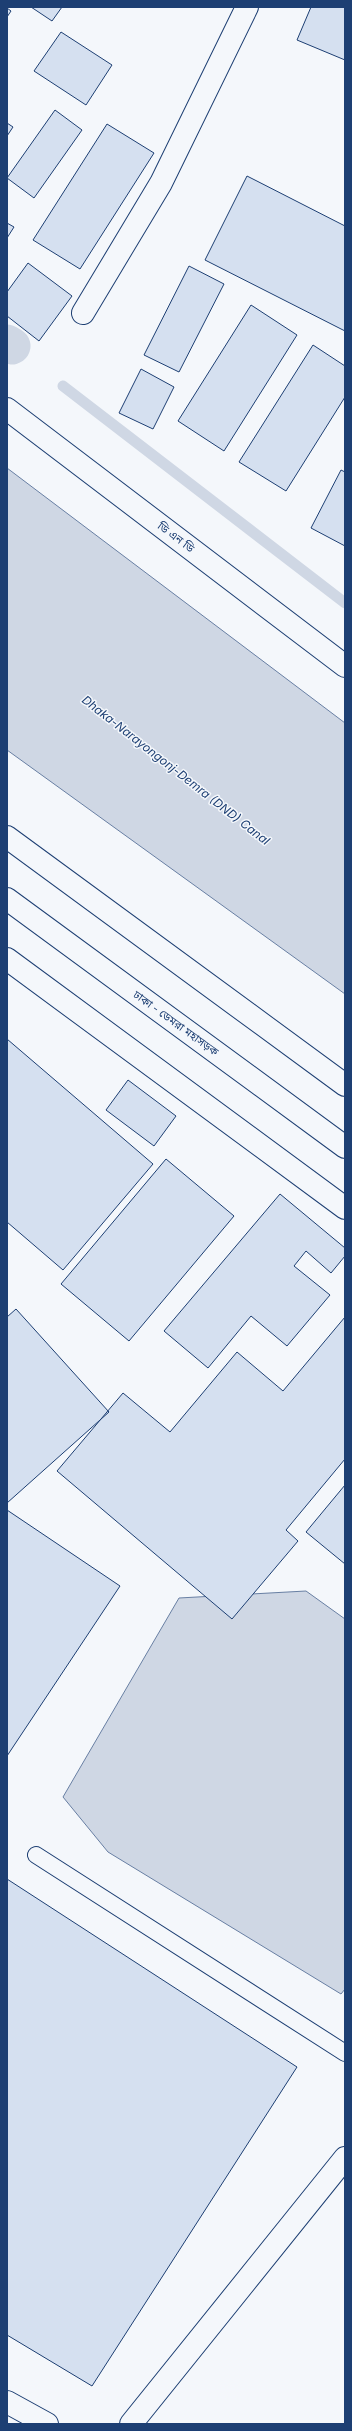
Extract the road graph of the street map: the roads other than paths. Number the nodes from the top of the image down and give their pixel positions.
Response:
1 (247, 7) edge
2 (83, 313) dead end
3 (7, 408) edge
4 (345, 666) edge
5 (7, 838) edge
6 (7, 899) edge
7 (7, 959) edge
8 (345, 1085) edge
9 (345, 1148) edge
10 (345, 1208) edge
11 (36, 1855) dead end
12 (345, 2053) edge
13 (345, 2158) edge
14 (7, 2402) edge
15 (47, 2424) edge
16 (131, 2424) edge

1 - 2 street
3 - 4 street, ডি এন ডি
5 - 8 street
6 - 9 street, ঢাকা - ডেমরা মহাসড়ক
7 - 10 street
11 - 12 lane
13 - 16 street
14 - 15 street

